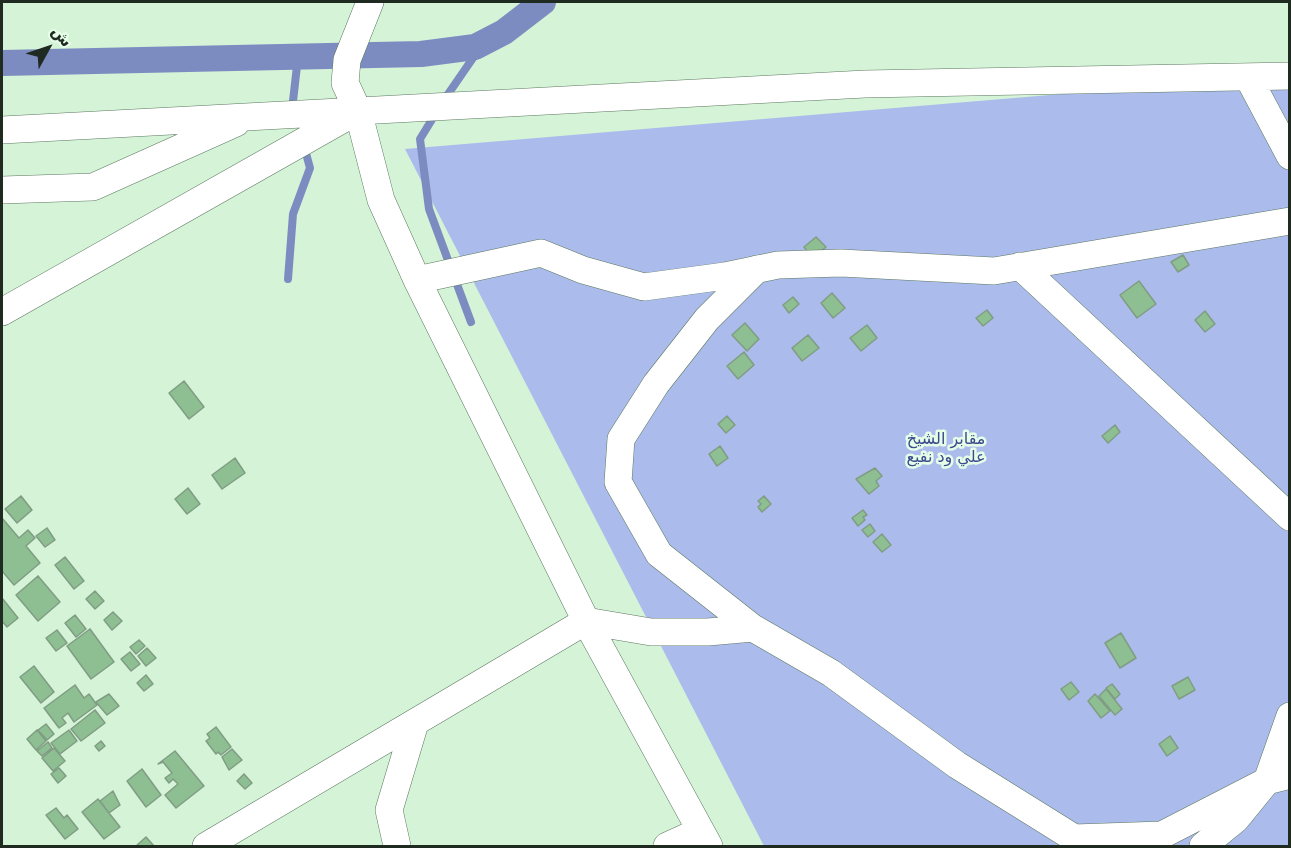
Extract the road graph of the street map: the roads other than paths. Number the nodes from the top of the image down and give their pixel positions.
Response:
1 (370, 2) edge
2 (1290, 76) edge
3 (1248, 77) junction
4 (358, 111) junction
5 (251, 116) junction
6 (2, 130) edge
7 (1290, 156) edge
8 (2, 190) edge
9 (1290, 221) edge
10 (1020, 266) junction
11 (757, 269) junction
12 (417, 280) junction
13 (2, 312) edge
14 (1290, 517) edge
15 (586, 621) junction
16 (753, 628) junction
17 (1290, 716) edge
18 (415, 723) junction
19 (1278, 778) edge
20 (705, 839) edge
21 (206, 846) edge
22 (397, 846) edge
23 (667, 846) edge
24 (1203, 846) edge

1 - 4 street
2 - 3 street
3 - 4 street
3 - 7 street
4 - 5 street
4 - 12 street
4 - 13 street
5 - 6 street
5 - 8 street
9 - 10 street
10 - 11 street
10 - 14 street
11 - 12 street
11 - 16 street
12 - 15 street
15 - 16 street
15 - 18 street
15 - 20 street
16 - 19 street
17 - 19 street
18 - 21 street
18 - 22 street
19 - 24 street
20 - 23 street

